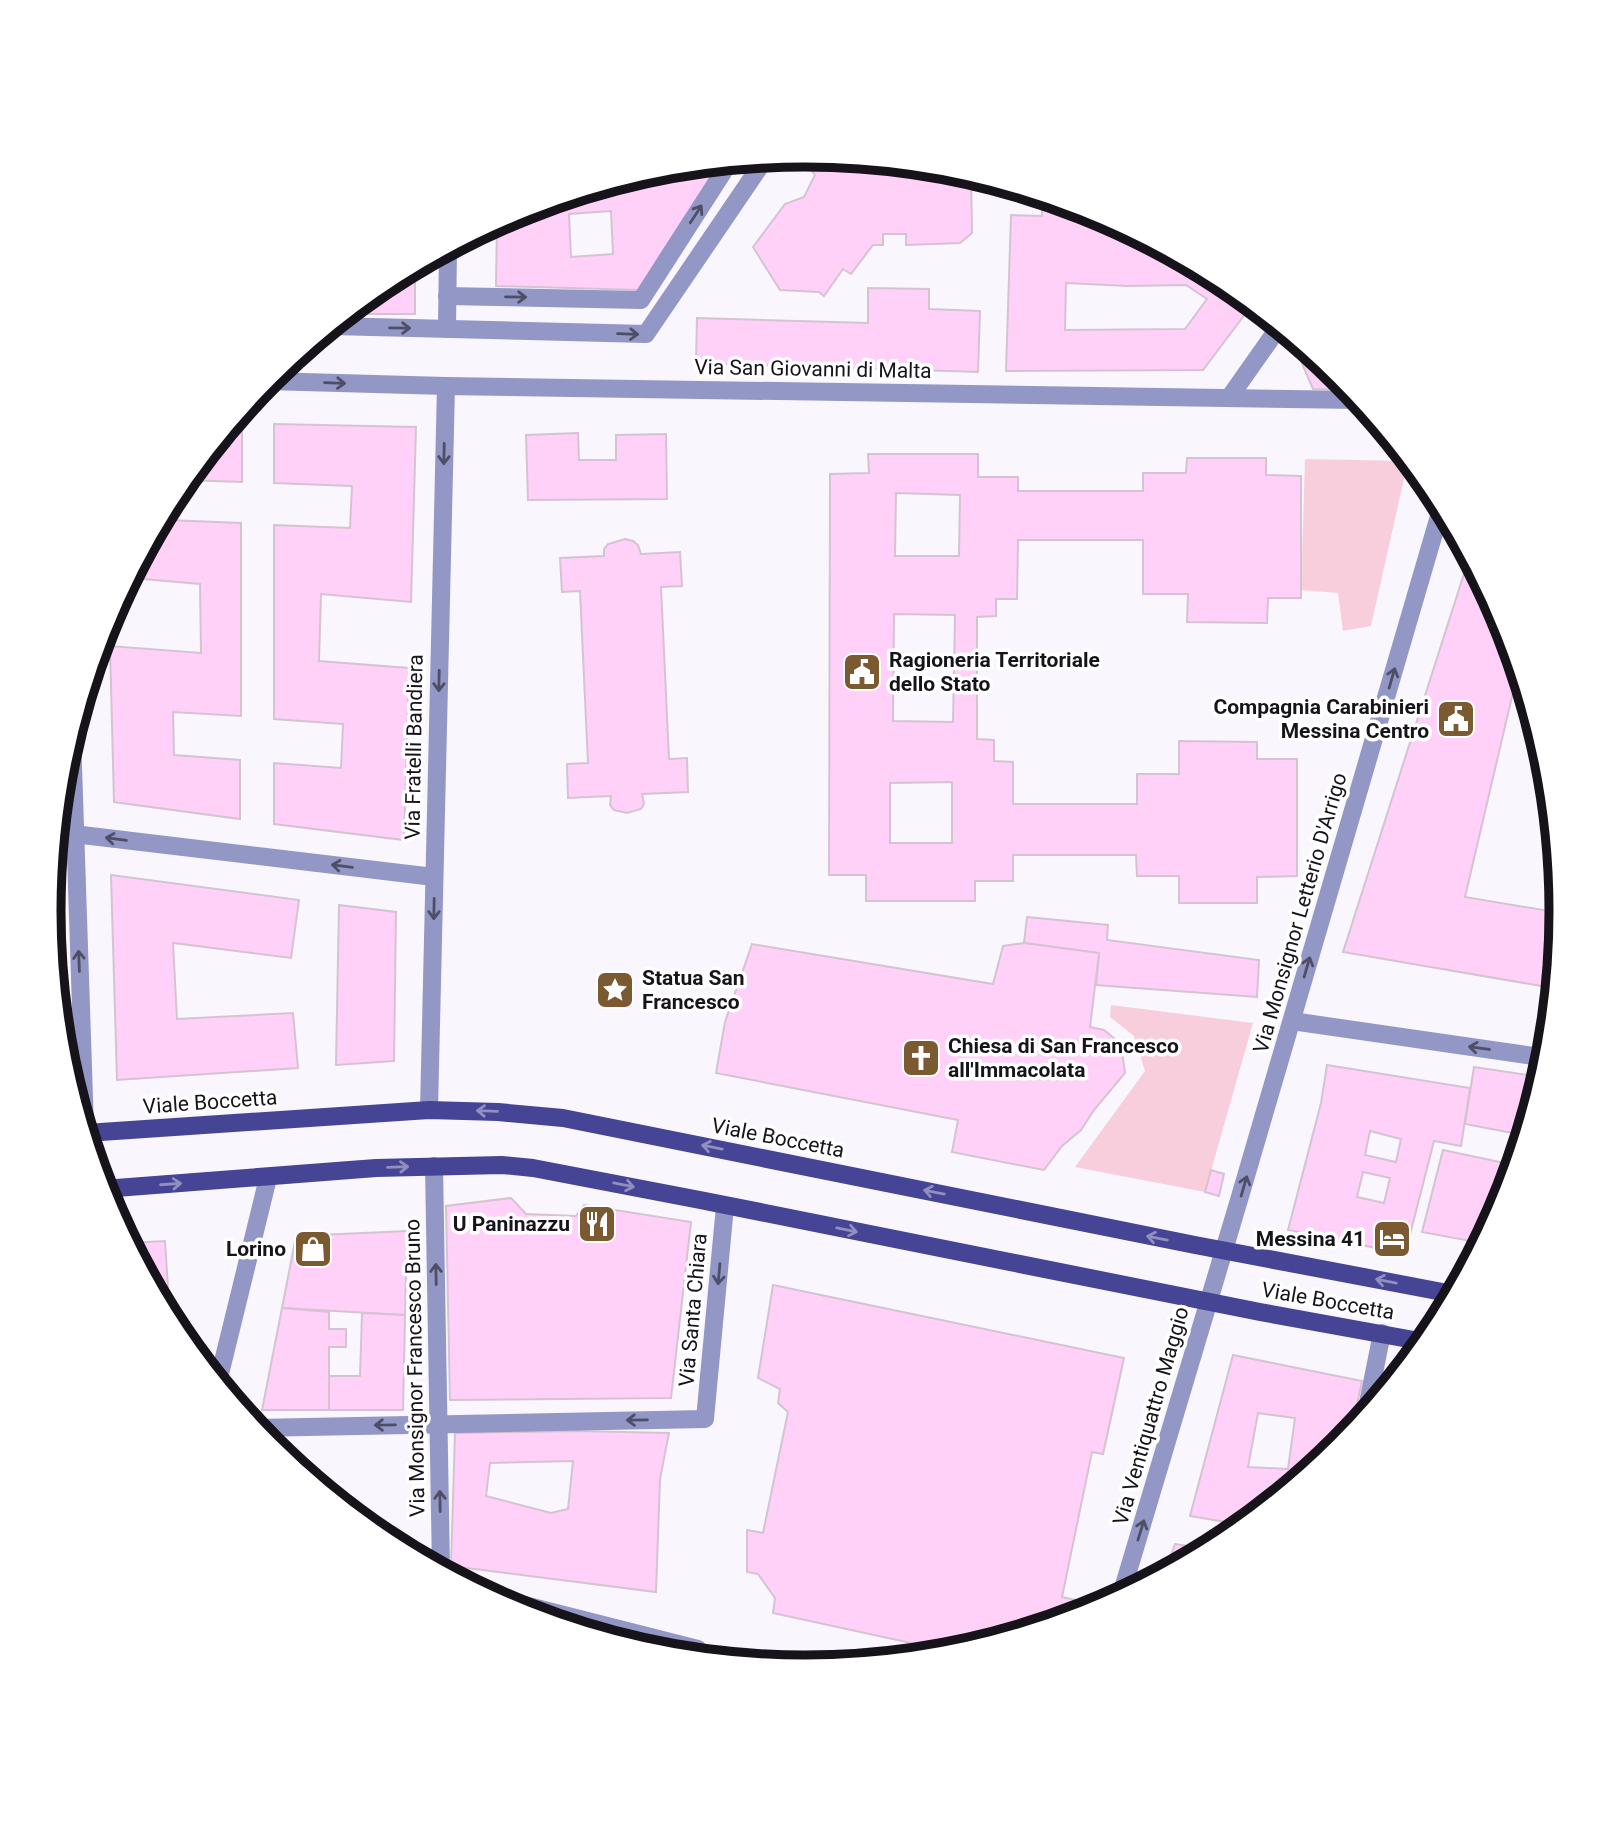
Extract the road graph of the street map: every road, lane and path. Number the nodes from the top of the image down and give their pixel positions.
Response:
1 (758, 169) edge
2 (723, 172) edge
3 (448, 259) edge
4 (447, 296) junction
5 (346, 326) edge
6 (447, 329) junction
7 (1274, 334) edge
8 (283, 381) edge
9 (446, 386) junction
10 (1228, 398) junction
11 (1345, 400) edge
12 (1438, 521) edge
13 (73, 782) edge
14 (66, 833) edge
15 (75, 834) junction
16 (434, 877) junction
17 (1292, 1021) junction
18 (1534, 1056) edge
19 (84, 1089) edge
20 (429, 1110) junction
21 (96, 1132) edge
22 (433, 1166) junction
23 (268, 1178) junction
24 (115, 1188) edge
25 (725, 1206) junction
26 (1224, 1251) junction
27 (1443, 1292) edge
28 (1208, 1302) junction
29 (1382, 1333) junction
30 (1412, 1339) edge
31 (221, 1371) edge
32 (1370, 1394) edge
33 (439, 1424) junction
34 (270, 1428) edge
35 (441, 1559) edge
36 (1125, 1582) edge

6 -> 1 street
4 -> 2 street
3 - 4 street
4 - 6 street
5 -> 6 street
7 - 10 street
8 -> 9 street, Via San Giovanni di Malta
9 - 10 street, Via San Giovanni di Malta
9 -> 16 street, Via Fratelli Bandiera
10 - 11 street, Via San Giovanni di Malta
17 -> 12 street, Via Monsignor Letterio D'Arrigo
13 - 15 street
14 - 15 street
16 -> 15 street
19 -> 15 street
16 -> 20 street, Via Fratelli Bandiera
18 -> 17 street
26 -> 17 street, Via Monsignor Letterio D'Arrigo
20 - 21 main road, Viale Boccetta
26 -> 20 main road, Viale Boccetta
23 -> 22 main road, Viale Boccetta
22 -> 25 main road, Viale Boccetta
33 -> 22 street, Via Monsignor Francesco Bruno
24 -> 23 main road, Viale Boccetta
23 - 31 street
25 -> 28 main road, Viale Boccetta
25 -> 33 street, Via Santa Chiara
27 -> 26 main road, Viale Boccetta
26 - 28 street, Via Ventiquattro Maggio
28 - 29 main road, Viale Boccetta
36 -> 28 street, Via Ventiquattro Maggio
29 - 30 main road, Viale Boccetta
29 - 32 street
33 -> 34 street
35 -> 33 street, Via Monsignor Francesco Bruno

